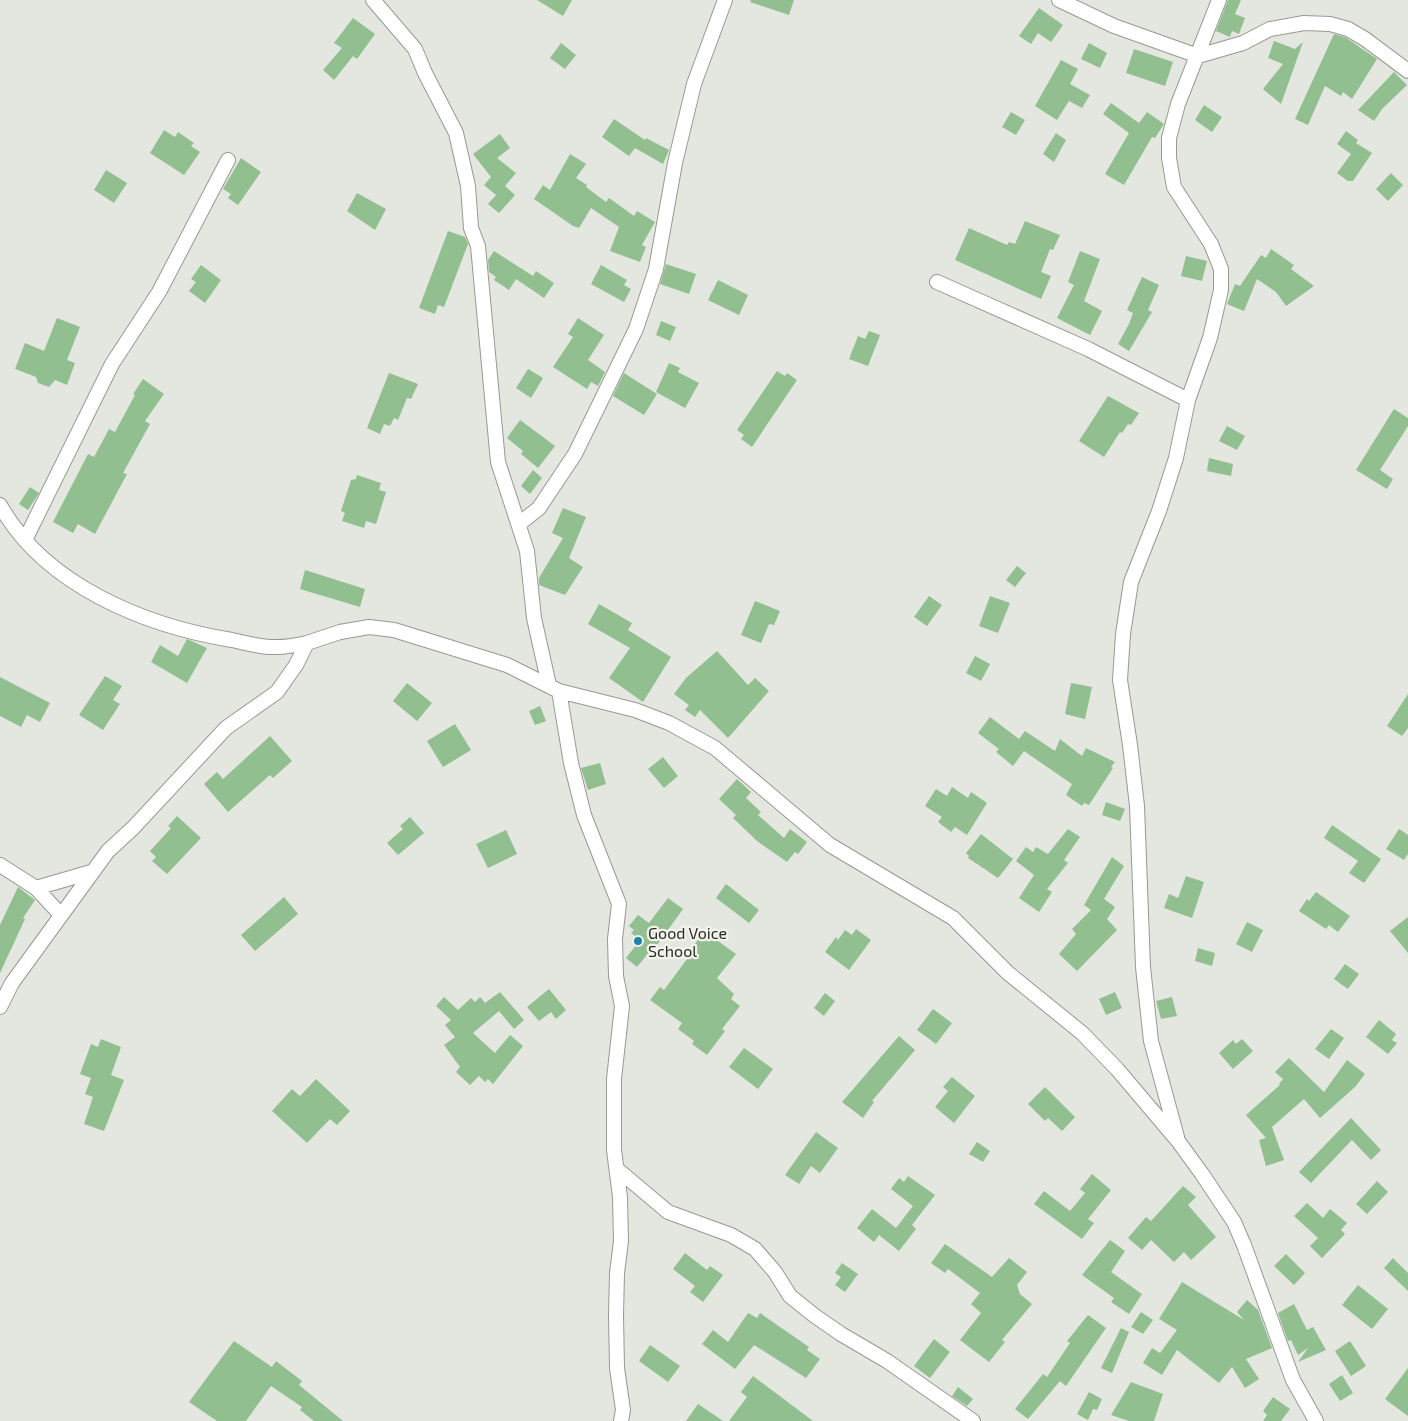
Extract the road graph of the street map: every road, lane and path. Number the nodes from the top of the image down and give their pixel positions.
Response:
1 (373, 0) edge
2 (725, 0) edge
3 (1059, 0) edge
4 (1219, 0) edge
5 (1198, 56) junction
6 (1408, 71) edge
7 (228, 160) dead end
8 (937, 282) dead end
9 (1188, 400) junction
10 (0, 504) edge
11 (520, 524) junction
12 (25, 540) junction
13 (307, 643) junction
14 (554, 688) junction
15 (0, 865) edge
16 (91, 872) junction
17 (36, 888) junction
18 (62, 915) junction
19 (0, 1007) edge
20 (1178, 1141) junction
21 (617, 1169) junction
22 (621, 1421) edge
23 (973, 1421) edge
24 (1316, 1421) edge

1 - 11 street
2 - 11 street
3 - 5 street
4 - 5 street
5 - 6 street
5 - 9 street
7 - 12 street
8 - 9 street
9 - 20 street
10 - 12 street
11 - 14 street
12 - 13 street
13 - 14 street
13 - 16 street
14 - 20 street
14 - 21 street
15 - 17 street
16 - 17 street
16 - 18 street
17 - 18 street
18 - 19 street
20 - 24 street
21 - 22 street
21 - 23 street

